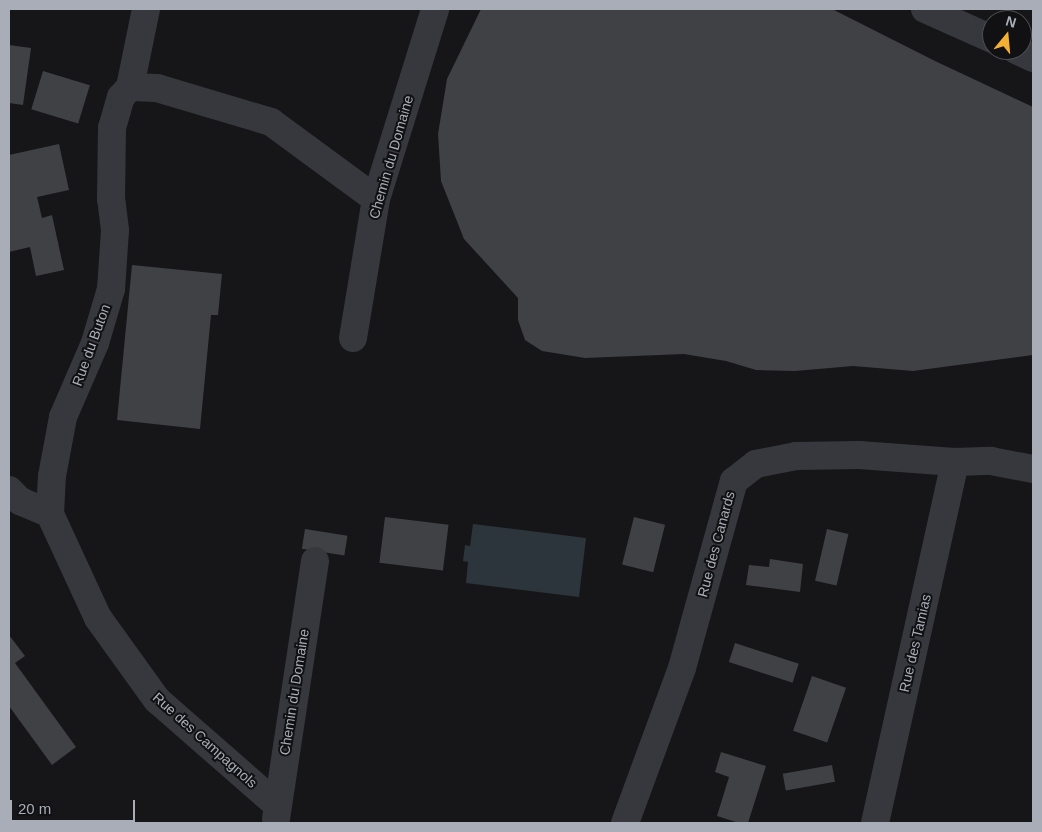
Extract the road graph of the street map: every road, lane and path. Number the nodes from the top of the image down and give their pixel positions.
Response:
1 (146, 9) edge
2 (435, 9) edge
3 (924, 9) edge
4 (982, 35) edge
5 (130, 87) junction
6 (376, 199) junction
7 (353, 338) dead end
8 (955, 462) junction
9 (1033, 469) edge
10 (9, 490) edge
11 (50, 514) junction
12 (315, 561) dead end
13 (276, 814) edge
14 (626, 823) edge
15 (875, 823) edge

1 - 5 street, Rue du Buton
2 - 6 street, Chemin du Domaine
3 - 4 street
5 - 6 street
5 - 11 street, Rue du Buton
6 - 7 street, Chemin du Domaine
8 - 9 street, Rue des Canards
8 - 14 street, Rue des Canards
8 - 15 street, Rue des Tamias
10 - 11 street
11 - 13 street, Rue des Campagnols
12 - 13 street, Chemin du Domaine

